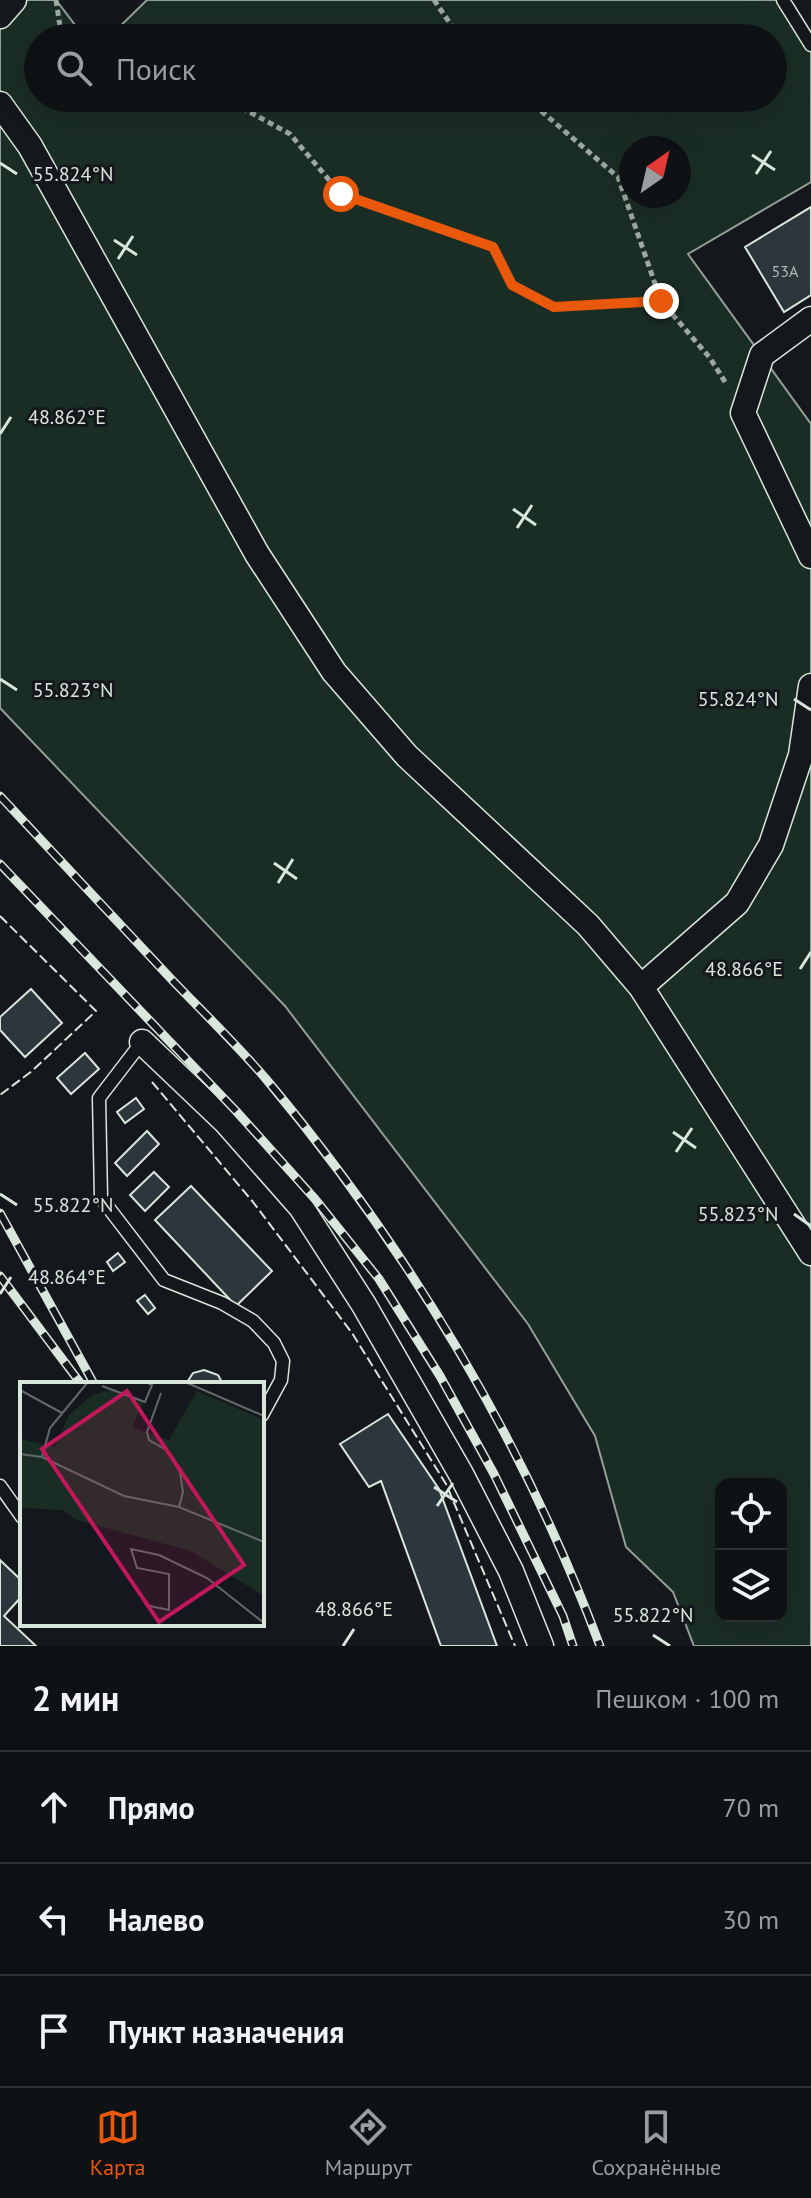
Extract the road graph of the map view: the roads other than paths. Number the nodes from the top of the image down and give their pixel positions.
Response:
1 (14, 0) edge
2 (783, 0) edge
3 (0, 16) edge
4 (811, 45) edge
5 (0, 104) edge
6 (811, 319) edge
7 (811, 556) edge
8 (811, 686) edge
9 (641, 987) junction
10 (142, 1042) joint
11 (811, 1253) edge
12 (264, 1411) edge
13 (0, 1486) edge
14 (20, 1514) edge
15 (541, 1646) edge

1 - 3 street
2 - 4 lane
5 - 9 street
6 - 7 street
8 - 9 street
9 - 11 street
10 - 12 lane
10 - 15 street
13 - 14 lane

